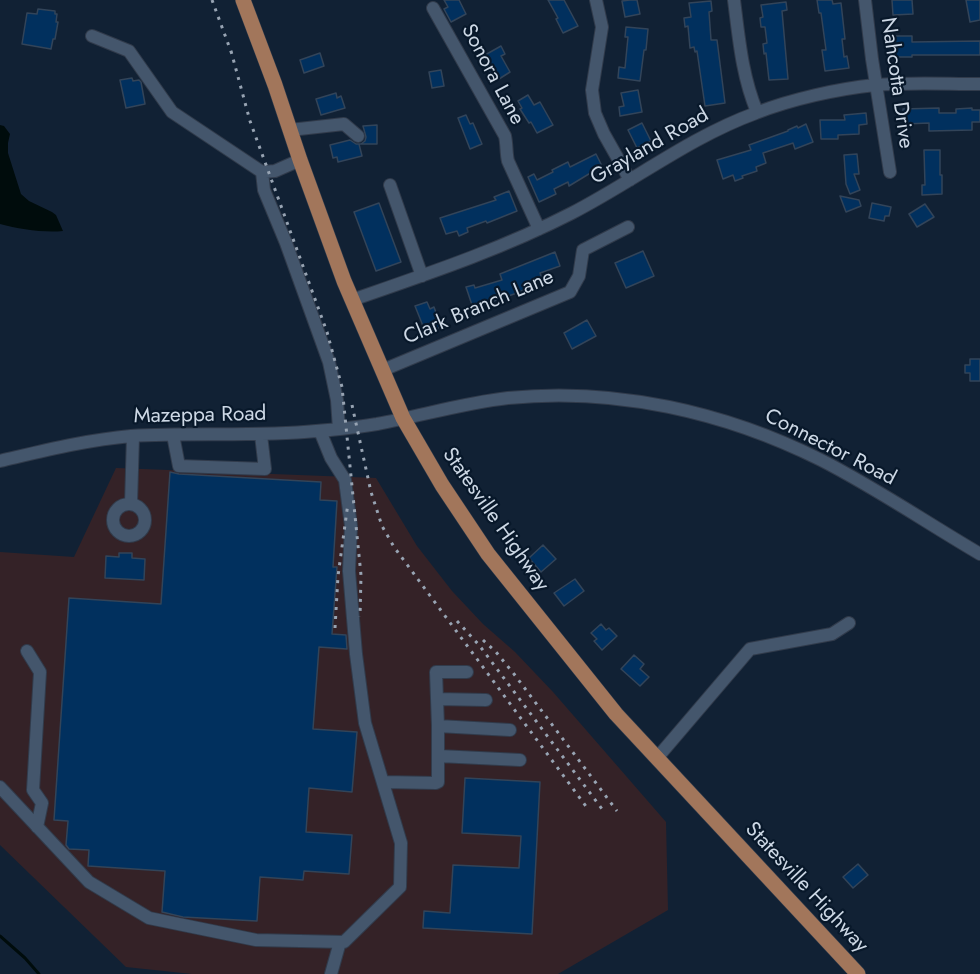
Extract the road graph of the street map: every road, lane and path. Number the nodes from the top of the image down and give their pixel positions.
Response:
1 (243, 0) edge
2 (597, 0) edge
3 (734, 0) edge
4 (865, 0) edge
5 (433, 8) dead end
6 (92, 36) dead end
7 (980, 84) edge
8 (876, 85) junction
9 (757, 112) junction
10 (290, 130) junction
11 (358, 136) dead end
12 (300, 160) junction
13 (262, 172) junction
14 (890, 172) dead end
15 (630, 180) junction
16 (390, 185) dead end
17 (628, 227) dead end
18 (539, 229) junction
19 (422, 276) junction
20 (352, 300) junction
21 (383, 370) junction
22 (403, 418) junction
23 (339, 429) junction
24 (320, 431) junction
25 (173, 435) junction
26 (261, 435) junction
27 (133, 436) junction
28 (0, 461) edge
29 (131, 504) dead end
30 (980, 554) edge
31 (849, 623) dead end
32 (27, 651) dead end
33 (467, 672) dead end
34 (437, 699) junction
35 (486, 700) dead end
36 (438, 726) junction
37 (510, 730) dead end
38 (439, 756) junction
39 (657, 758) junction
40 (520, 760) dead end
41 (383, 782) junction
42 (0, 788) edge
43 (37, 827) junction
44 (340, 942) junction
45 (331, 974) edge
46 (858, 974) edge

1 - 10 main road, Statesville Highway
2 - 15 street
3 - 9 street
4 - 8 street, Nahcotta Drive
5 - 18 street, Sonora Lane
6 - 13 street
7 - 8 street, Grayland Road
8 - 9 street, Grayland Road
8 - 14 street, Nahcotta Drive
9 - 15 street, Grayland Road
10 - 11 street
10 - 12 main road, Statesville Highway
12 - 13 street
12 - 20 main road, Statesville Highway
13 - 23 street
15 - 18 street, Grayland Road
16 - 19 street
17 - 21 street, Clark Branch Lane
18 - 19 street, Grayland Road
19 - 20 street, Grayland Road
20 - 21 main road, Statesville Highway
21 - 22 main road, Statesville Highway
22 - 23 street, Mazeppa Road
22 - 30 street, Connector Road
22 - 39 main road, Statesville Highway
23 - 24 street, Mazeppa Road
24 - 26 street, Mazeppa Road
24 - 41 street
25 - 26 street, Mazeppa Road
25 - 26 street
25 - 27 street, Mazeppa Road
27 - 28 street, Mazeppa Road
27 - 29 street
31 - 39 street
32 - 43 street
33 - 34 street
34 - 35 street
34 - 36 street
36 - 37 street
36 - 38 street
38 - 40 street
38 - 41 street
39 - 46 main road, Statesville Highway
41 - 44 street
42 - 43 street
43 - 44 street
44 - 45 street

